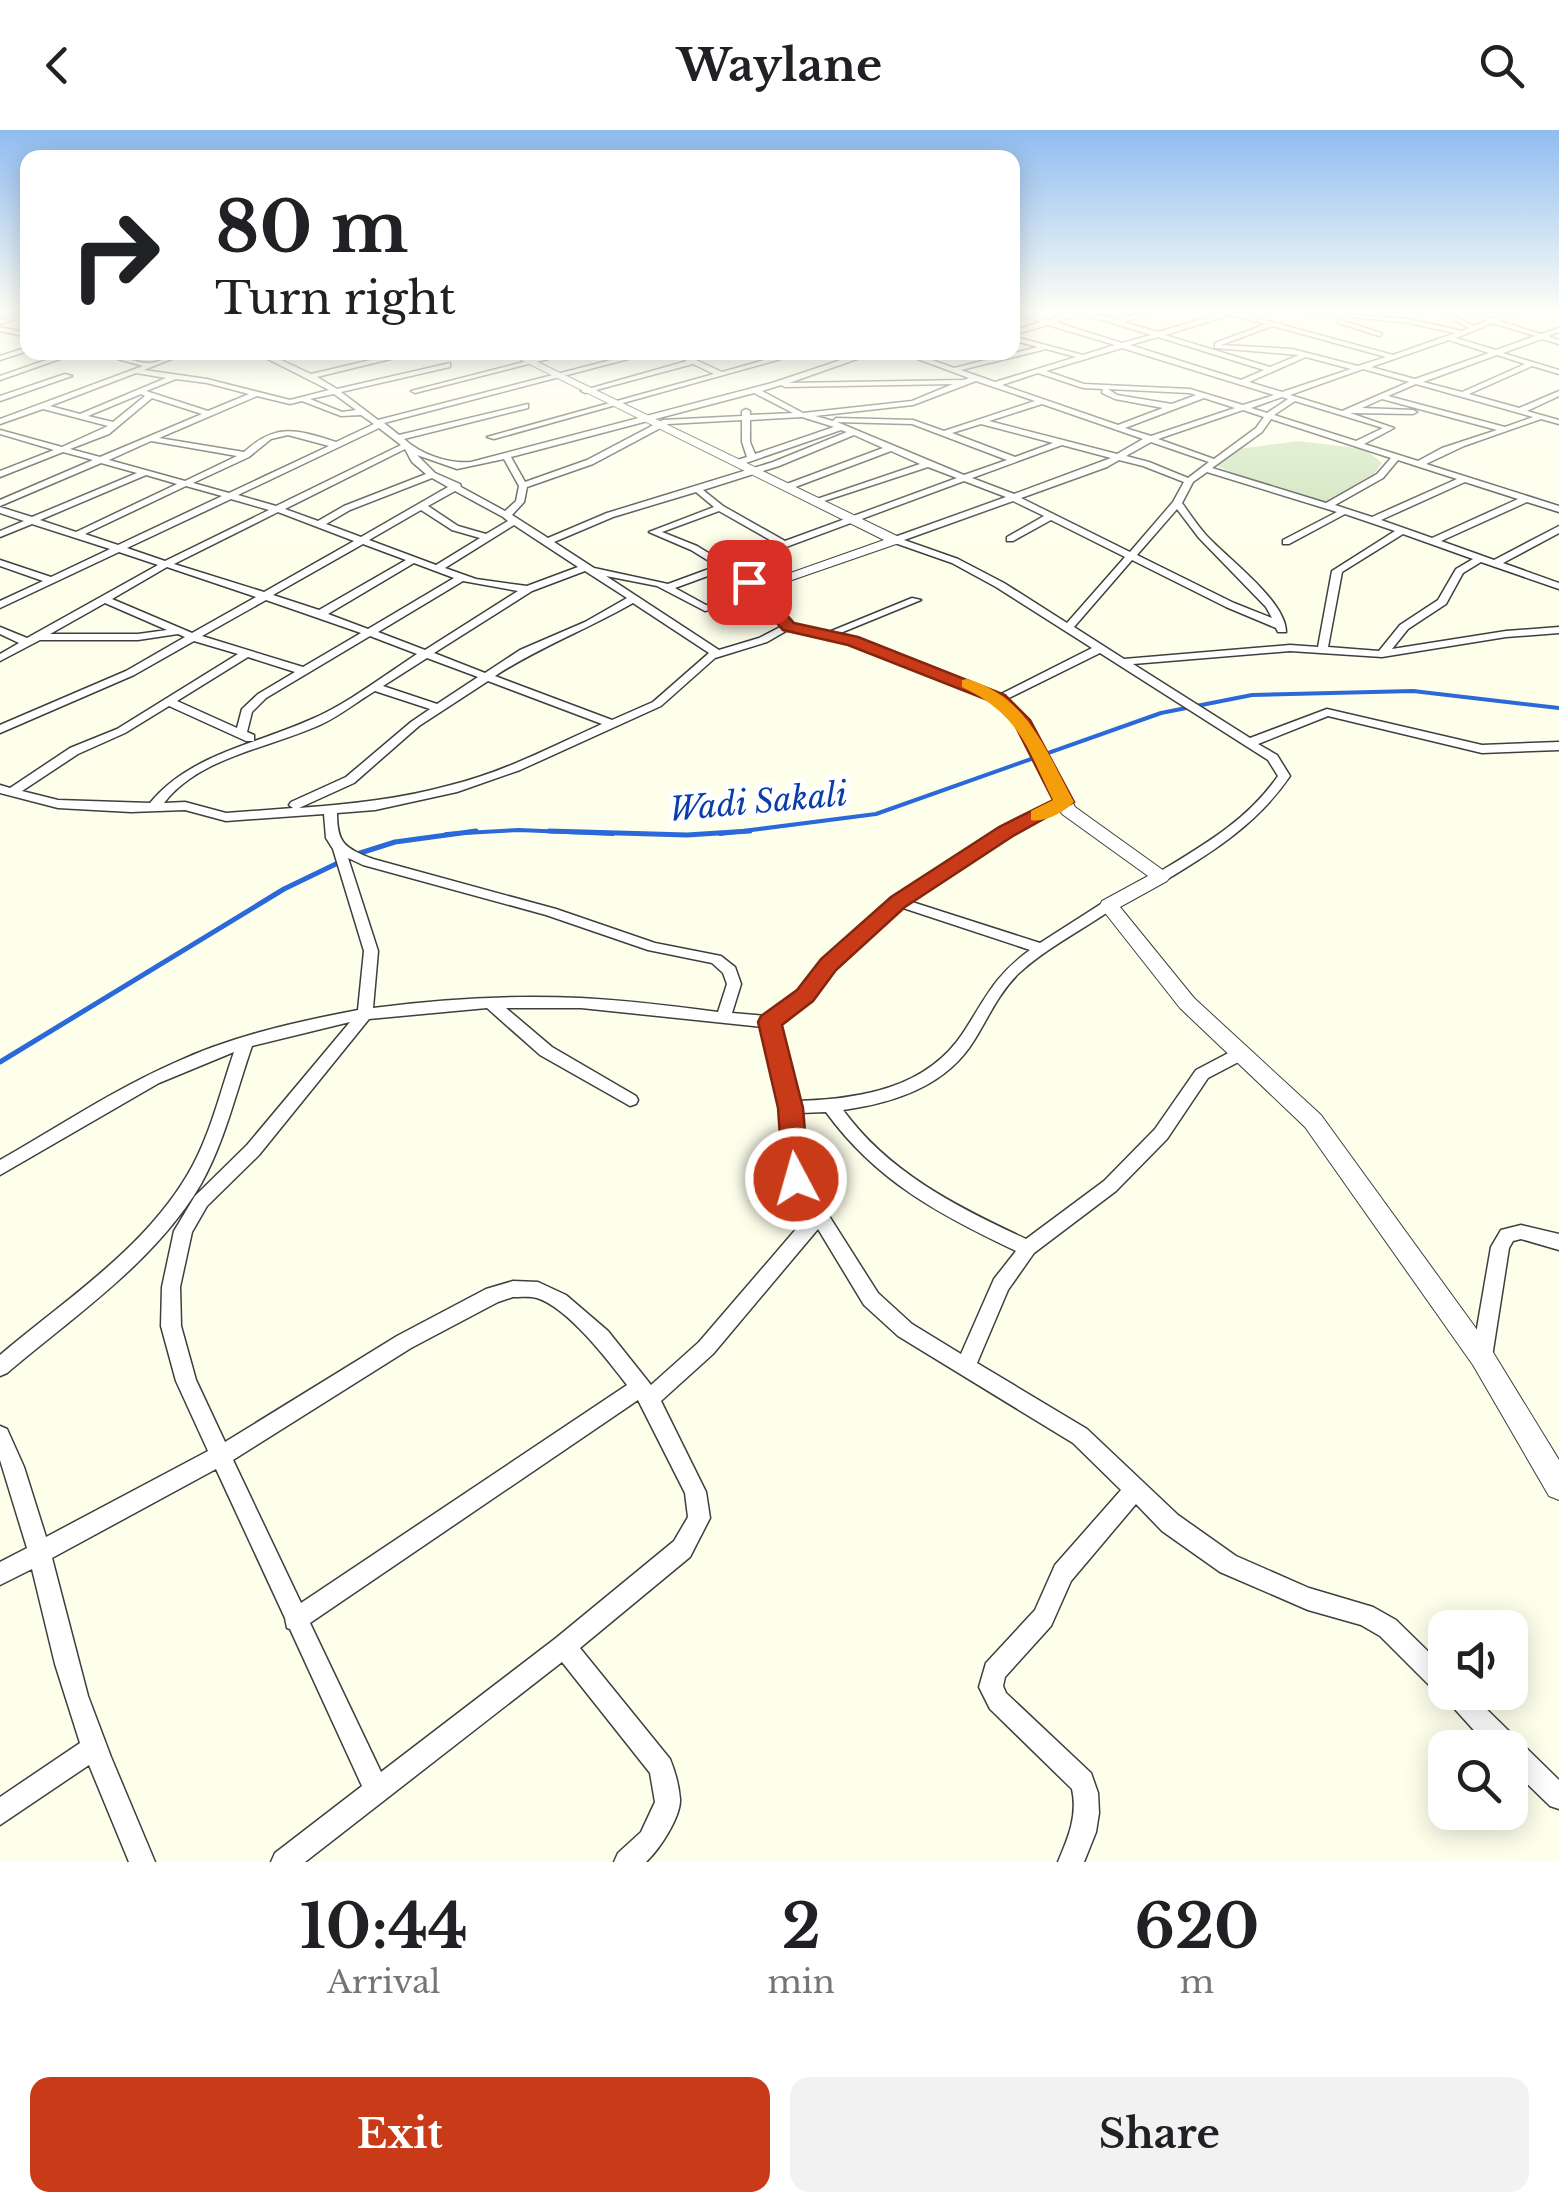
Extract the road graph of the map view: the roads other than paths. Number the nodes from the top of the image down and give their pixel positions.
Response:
1 (78, 393) edge
2 (138, 393) edge
3 (143, 393) edge
4 (259, 393) joint
5 (330, 393) edge
6 (338, 393) edge
7 (417, 393) edge
8 (489, 393) edge
9 (504, 393) edge
10 (587, 393) edge
11 (653, 393) edge
12 (741, 393) joint
13 (761, 393) edge
14 (870, 393) edge
15 (943, 393) edge
16 (1019, 393) edge
17 (1110, 393) edge
18 (1194, 393) edge
19 (1278, 393) edge
20 (1286, 393) edge
21 (1389, 393) edge
22 (1454, 393) edge
23 (1467, 393) edge
24 (1559, 393) edge
25 (1282, 394) junction
26 (151, 395) junction
27 (1462, 395) junction
28 (1204, 396) junction
29 (1382, 396) junction
30 (1294, 398) junction
31 (305, 400) junction
32 (1043, 402) junction
33 (610, 404) junction
34 (42, 406) junction
35 (439, 406) junction
36 (525, 406) junction
37 (1173, 407) junction
38 (1242, 407) junction
39 (868, 408) junction
40 (1347, 411) junction
41 (1520, 411) junction
42 (364, 412) junction
43 (209, 414) junction
44 (1442, 414) junction
45 (802, 415) junction
46 (1270, 415) junction
47 (81, 416) junction
48 (1540, 416) junction
49 (745, 417) junction
50 (823, 420) junction
51 (648, 421) junction
52 (0, 422) edge
53 (463, 422) junction
54 (547, 422) junction
55 (865, 422) junction
56 (983, 422) junction
57 (1559, 422) edge
58 (380, 423) junction
59 (114, 425) junction
60 (841, 426) junction
61 (1117, 428) junction
62 (1507, 430) junction
63 (0, 432) edge
64 (945, 433) junction
65 (860, 434) junction
66 (490, 437) junction
67 (24, 438) junction
68 (150, 439) junction
69 (1148, 440) junction
70 (1060, 443) junction
71 (405, 444) junction
72 (1357, 444) junction
73 (336, 445) junction
74 (0, 447) edge
75 (891, 448) junction
76 (64, 449) junction
77 (519, 452) junction
78 (246, 455) junction
79 (506, 456) junction
80 (1115, 457) junction
81 (1396, 458) junction
82 (103, 459) junction
83 (1016, 460) junction
84 (748, 464) junction
85 (928, 464) junction
86 (1210, 465) junction
87 (1416, 465) junction
88 (146, 472) junction
89 (0, 474) edge
90 (432, 475) junction
91 (970, 479) junction
92 (1188, 480) junction
93 (1462, 480) junction
94 (188, 484) junction
95 (456, 486) junction
96 (524, 486) junction
97 (786, 487) junction
98 (697, 489) junction
99 (230, 496) junction
100 (1010, 496) junction
101 (1525, 499) junction
102 (815, 501) junction
103 (1176, 503) junction
104 (421, 506) junction
105 (1327, 506) junction
106 (0, 507) edge
107 (720, 508) junction
108 (278, 509) junction
109 (1559, 509) edge
110 (1345, 512) junction
111 (1050, 516) junction
112 (510, 518) junction
113 (32, 520) junction
114 (855, 520) junction
115 (1373, 520) junction
116 (320, 524) junction
117 (1559, 529) edge
118 (1401, 531) junction
119 (0, 534) edge
120 (78, 534) junction
121 (490, 538) junction
122 (1010, 539) dead end
123 (362, 540) junction
124 (895, 540) junction
125 (547, 542) junction
126 (1286, 542) dead end
127 (1431, 542) junction
128 (785, 545) junction
129 (124, 549) junction
130 (1130, 555) junction
131 (1479, 559) junction
132 (413, 560) junction
133 (168, 563) junction
134 (1493, 564) junction
135 (3, 566) edge
136 (724, 566) junction
137 (438, 568) junction
138 (588, 569) junction
139 (463, 576) junction
140 (53, 581) junction
141 (1559, 586) edge
142 (668, 587) junction
143 (528, 588) junction
144 (759, 591) junction
145 (263, 595) junction
146 (104, 599) junction
147 (633, 600) junction
148 (916, 600) dead end
149 (0, 606) edge
150 (320, 614) junction
151 (1281, 626) junction
152 (788, 627) junction
153 (1068, 628) junction
154 (0, 630) edge
155 (1559, 630) edge
156 (178, 631) junction
157 (370, 632) junction
158 (829, 634) junction
159 (193, 636) junction
160 (34, 640) junction
161 (1101, 648) junction
162 (1290, 648) junction
163 (1323, 648) junction
164 (247, 654) junction
165 (426, 654) junction
166 (718, 654) junction
167 (1382, 654) junction
168 (0, 658) edge
169 (1123, 662) junction
170 (301, 670) junction
171 (486, 675) junction
172 (373, 686) junction
173 (999, 699) junction
174 (167, 702) junction
175 (437, 708) junction
176 (612, 724) junction
177 (0, 729) edge
178 (240, 734) junction
179 (258, 742) junction
180 (1252, 742) junction
181 (1559, 746) edge
182 (5, 791) edge
183 (1064, 802) junction
184 (154, 807) junction
185 (331, 808) junction
186 (282, 811) junction
187 (339, 850) junction
188 (1160, 877) junction
189 (898, 902) junction
190 (1109, 905) junction
191 (1043, 948) junction
192 (492, 1004) junction
193 (365, 1014) junction
194 (723, 1018) junction
195 (769, 1022) junction
196 (244, 1042) junction
197 (1242, 1053) junction
198 (630, 1100) dead end
199 (831, 1107) junction
200 (790, 1108) junction
201 (0, 1168) edge
202 (201, 1201) junction
203 (175, 1208) junction
204 (818, 1216) junction
205 (1559, 1242) edge
206 (1028, 1248) junction
207 (1482, 1357) junction
208 (966, 1365) junction
209 (0, 1367) edge
210 (646, 1393) junction
211 (0, 1436) edge
212 (222, 1455) junction
213 (1559, 1486) edge
214 (1136, 1488) junction
215 (39, 1550) junction
216 (0, 1574) edge
217 (295, 1620) junction
218 (564, 1646) junction
219 (1428, 1669) edge
220 (1470, 1710) edge
221 (1490, 1730) edge
222 (95, 1747) junction
223 (1528, 1767) edge
224 (376, 1789) junction
225 (1559, 1797) edge
226 (0, 1812) edge
227 (142, 1862) edge
228 (284, 1862) edge
229 (627, 1862) edge
230 (1072, 1862) edge

1 - 34 street
2 - 47 street
3 - 26 street
4 - 31 street
4 - 43 street
5 - 31 street
6 - 42 street
7 - 35 street
8 - 35 street
9 - 36 street
10 - 33 street
11 - 33 street
12 - 49 street
12 - 51 street
13 - 45 street
14 - 39 street
15 - 39 street
16 - 32 street
17 - 37 street
18 - 28 street
19 - 25 street
20 - 25 street
21 - 29 street
22 - 27 street
23 - 27 street
24 - 41 street
25 - 30 street
25 - 38 street
26 - 43 street
26 - 59 street
27 - 41 street
28 - 37 street
28 - 38 street
29 - 40 street
29 - 44 street
30 - 40 street
30 - 46 street
31 - 42 street
32 - 56 street
32 - 61 street
33 - 51 street
33 - 54 street
34 - 47 street
34 - 52 street
35 - 58 street
36 - 53 street
36 - 54 street
37 - 61 street
38 - 46 street
38 - 69 street
39 - 45 street
39 - 55 street
40 - 44 street
40 - 72 street
41 - 48 street
42 - 58 street
43 - 68 street
44 - 62 street
45 - 49 street
45 - 50 street
46 - 72 street
46 - 86 street
47 - 59 street
48 - 57 street
48 - 62 street
49 - 51 street
49 - 84 street
50 - 55 street
50 - 60 street
51 - 77 street
51 - 84 street
51 - 96 street
53 - 66 street
53 - 71 street
54 - 66 street
55 - 64 street
55 - 65 street
56 - 64 street
56 - 70 street
58 - 71 street
58 - 73 street
59 - 76 street
60 - 65 street
60 - 84 street
61 - 69 street
62 - 87 street
63 - 67 street
64 - 83 street
65 - 75 street
65 - 84 street
66 - 77 street
67 - 74 street
67 - 76 street
68 - 78 street
68 - 82 street
69 - 80 street
69 - 86 street
70 - 80 street
70 - 83 street
71 - 79 street
71 - 90 street
71 - 108 street
72 - 81 street
73 - 78 street
73 - 99 street
75 - 85 street
75 - 97 street
76 - 82 street
76 - 89 street
77 - 79 street
78 - 94 street
79 - 96 street
80 - 92 street
80 - 100 street
81 - 87 street
81 - 105 street
82 - 88 street
82 - 106 street
83 - 91 street
84 - 97 street
84 - 98 street
85 - 91 street
85 - 102 street
86 - 92 street
86 - 105 street
87 - 93 street
88 - 94 street
88 - 113 street
90 - 95 street
90 - 116 street
91 - 100 street
91 - 114 street
92 - 103 street
93 - 101 street
93 - 115 street
94 - 99 street
94 - 120 street
95 - 104 street
95 - 112 street
96 - 112 street
97 - 102 street
98 - 107 street
98 - 125 street
99 - 108 street
99 - 129 street
100 - 111 street
100 - 124 street
101 - 109 street
101 - 127 street
102 - 114 street
103 - 130 street
103 - 151 street
104 - 121 street
104 - 123 street
105 - 110 street
106 - 113 street
107 - 128 street
107 - 136 street
108 - 116 street
108 - 133 street
110 - 115 street
110 - 126 street
111 - 122 street
111 - 130 street
112 - 121 street
112 - 125 street
113 - 119 street
113 - 120 street
114 - 124 street
114 - 128 street
115 - 118 street
116 - 123 street
117 - 134 street
118 - 127 street
118 - 163 street
120 - 129 street
121 - 137 street
123 - 132 street
123 - 145 street
124 - 144 street
124 - 153 street
125 - 138 street
127 - 131 street
128 - 136 street
129 - 133 street
129 - 140 street
130 - 151 street
130 - 153 street
131 - 134 street
131 - 167 street
132 - 137 street
132 - 150 street
133 - 145 street
133 - 146 street
134 - 141 street
135 - 140 street
136 - 142 street
136 - 144 street
137 - 139 street
138 - 142 street
138 - 143 street
138 - 147 street
139 - 143 street
139 - 157 street
140 - 149 street
142 - 144 street
143 - 165 street
144 - 152 street
145 - 150 street
145 - 159 street
146 - 156 street
146 - 160 street
147 - 166 street
147 - 171 street
148 - 158 street
150 - 157 street
151 - 162 street
152 - 158 street
152 - 166 street
153 - 161 street
154 - 160 street
155 - 167 street
156 - 159 street
156 - 160 street
157 - 165 street
157 - 170 street
158 - 173 street
159 - 164 street
159 - 177 street
160 - 168 street
161 - 169 street
161 - 173 street
162 - 163 street
162 - 169 street
163 - 167 street
164 - 170 street
164 - 174 street
165 - 171 street
165 - 172 street
166 - 176 street
169 - 180 street
170 - 178 street
171 - 175 street
171 - 176 street
172 - 175 street
172 - 179 street
173 - 183 street
174 - 178 street
174 - 182 street
175 - 186 street
176 - 185 street
178 - 179 street
179 - 184 street
180 - 181 street
180 - 188 street
182 - 184 street
183 - 188 street
183 - 189 street
184 - 186 street
185 - 186 street
185 - 187 street
187 - 193 street
187 - 194 street
188 - 190 street
189 - 191 street
189 - 195 street
190 - 191 street
190 - 197 street
191 - 199 street
192 - 193 street
192 - 194 street
192 - 198 street
193 - 196 street
193 - 202 street
194 - 195 street
195 - 200 street
196 - 201 street
196 - 203 street
197 - 206 street
197 - 207 street
199 - 200 street
199 - 206 street
200 - 204 street
202 - 203 street
202 - 212 street
203 - 209 street
204 - 208 street
204 - 210 street
205 - 207 street
206 - 208 street
207 - 213 street
208 - 214 street
210 - 212 street
210 - 217 street
210 - 218 street
211 - 215 street
212 - 215 street
212 - 217 street
214 - 219 street
214 - 230 street
215 - 216 street
215 - 222 street
217 - 224 street
218 - 224 street
218 - 229 street
220 - 221 street
222 - 226 street
222 - 227 street
223 - 225 street
224 - 228 street

